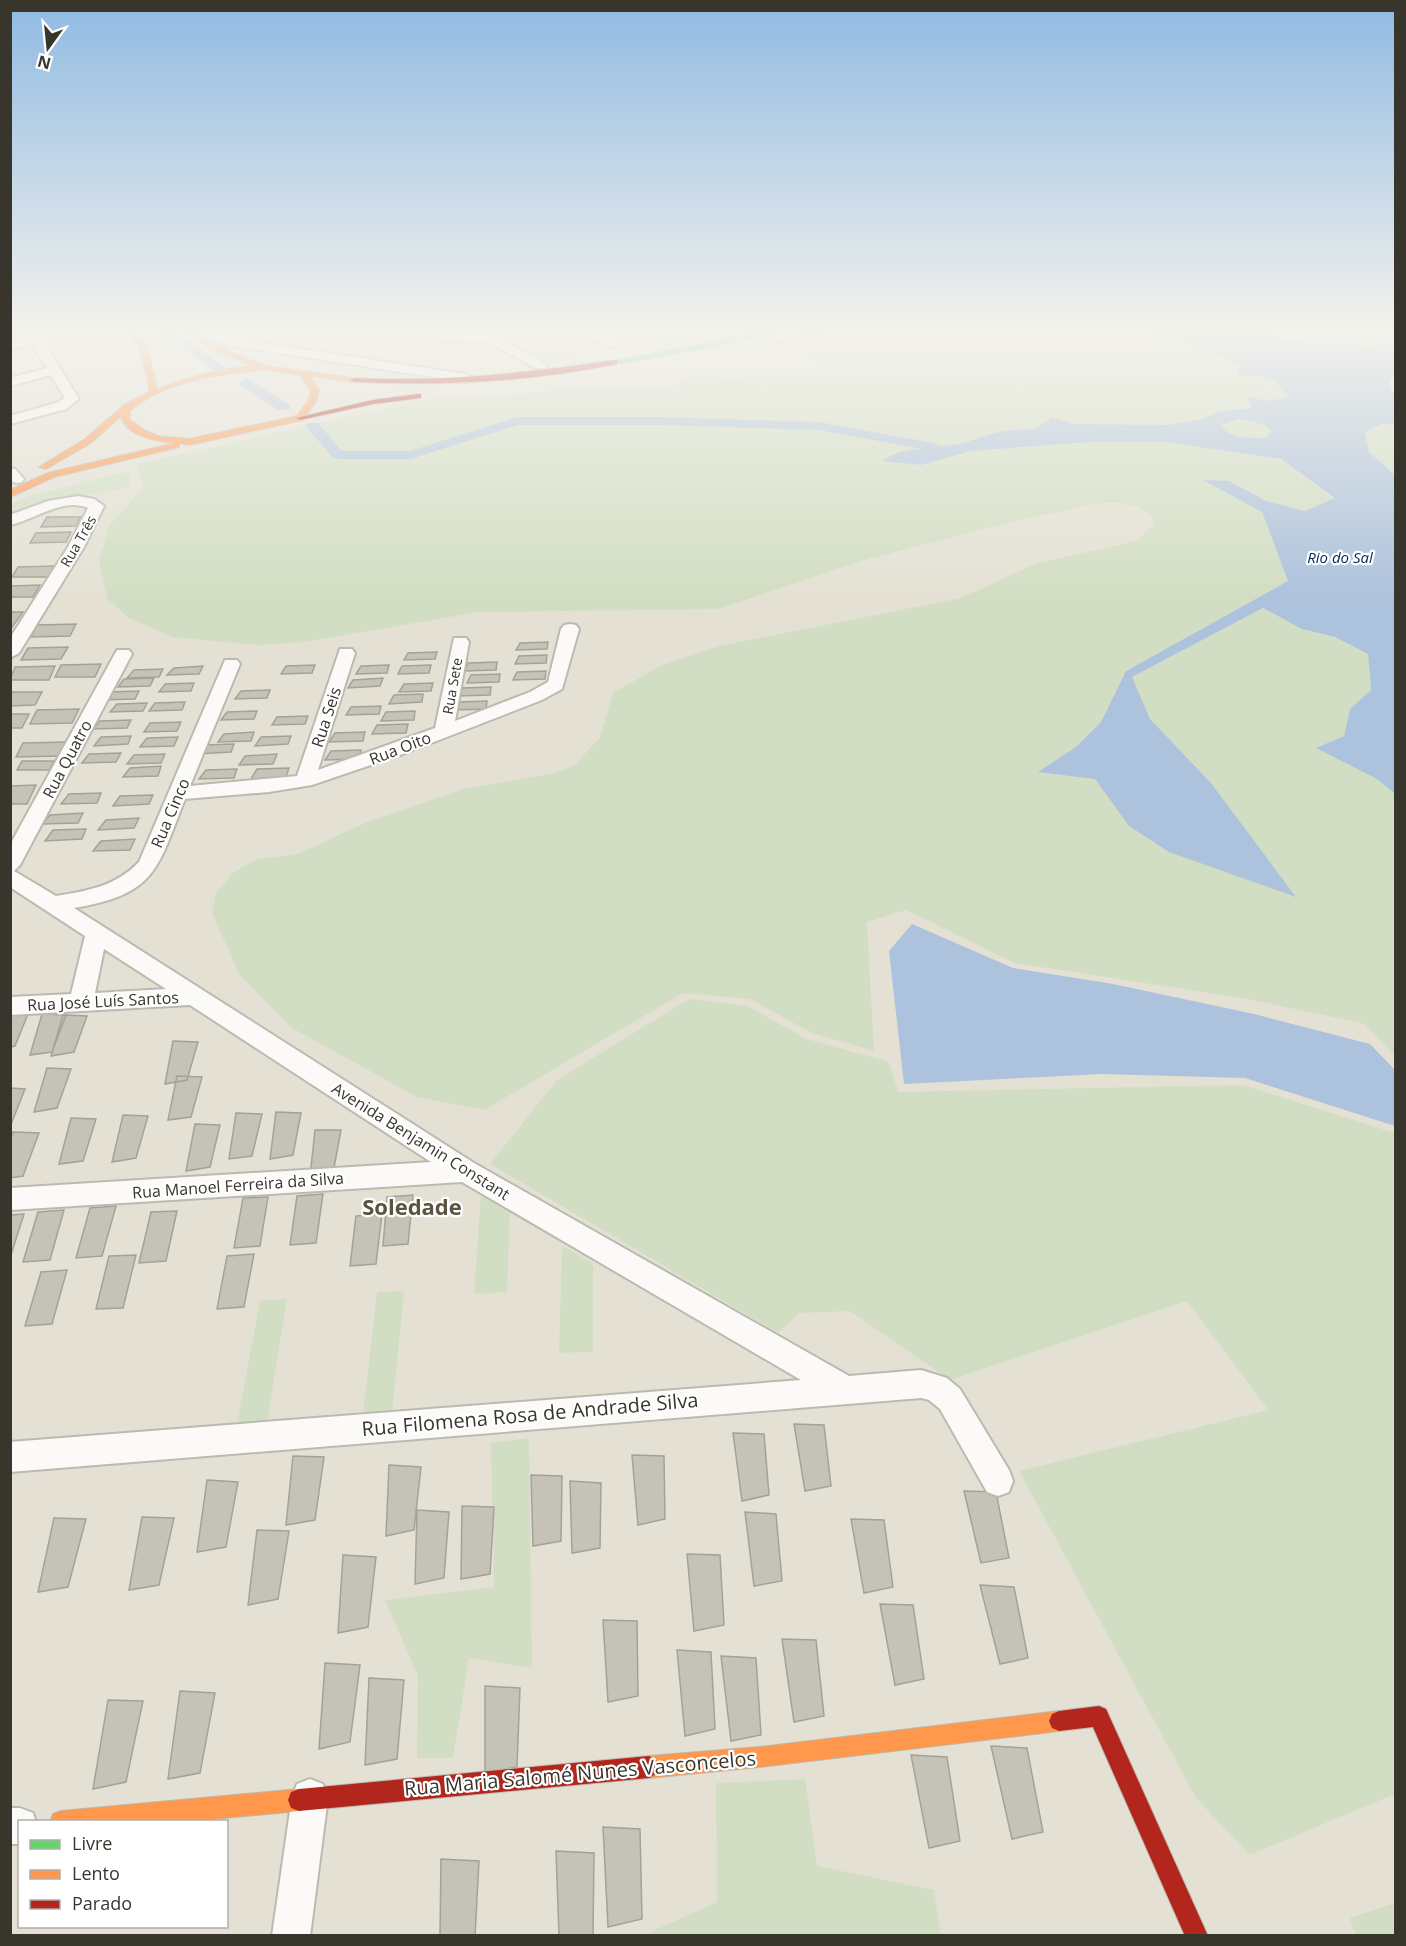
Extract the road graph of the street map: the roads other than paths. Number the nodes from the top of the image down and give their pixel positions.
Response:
1 (118, 418) edge
2 (125, 418) edge
3 (300, 418) edge
4 (190, 442) junction
5 (13, 478) edge
6 (10, 494) edge
7 (10, 521) edge
8 (570, 629) dead end
9 (460, 642) dead end
10 (10, 653) edge
11 (346, 653) dead end
12 (123, 654) dead end
13 (231, 664) dead end
14 (444, 730) junction
15 (305, 781) junction
16 (179, 793) junction
17 (10, 865) edge
18 (10, 877) edge
19 (55, 904) junction
20 (97, 932) junction
21 (195, 996) junction
22 (81, 1002) junction
23 (10, 1006) edge
24 (465, 1171) junction
25 (10, 1200) edge
26 (843, 1388) junction
27 (10, 1456) edge
28 (998, 1481) dead end
29 (310, 1797) junction
30 (71, 1820) edge
31 (291, 1935) edge
32 (1197, 1935) edge

1 - 5 main road
2 - 4 main road
3 - 4 main road
4 - 6 main road
7 - 10 street, Rua Três
8 - 14 street, Rua Oito
9 - 14 street, Rua Sete
11 - 15 street, Rua Seis
12 - 17 street, Rua Quatro
13 - 16 street, Rua Cinco
14 - 15 street, Rua Oito
15 - 16 street, Rua Oito
16 - 19 street, Rua Cinco
18 - 19 street, Avenida Benjamin Constant
19 - 20 street, Avenida Benjamin Constant
20 - 21 street, Avenida Benjamin Constant
20 - 22 street
21 - 22 street, Rua José Luís Santos
21 - 24 street, Avenida Benjamin Constant
22 - 23 street, Rua José Luís Santos
24 - 25 street, Rua Manoel Ferreira da Silva
24 - 26 street, Avenida Benjamin Constant
26 - 27 street, Rua Filomena Rosa de Andrade Silva
26 - 28 street, Rua Filomena Rosa de Andrade Silva
29 - 30 main road, Rua Maria Salomé Nunes Vasconcelos
29 - 31 street
29 - 32 main road, Rua Maria Salomé Nunes Vasconcelos

